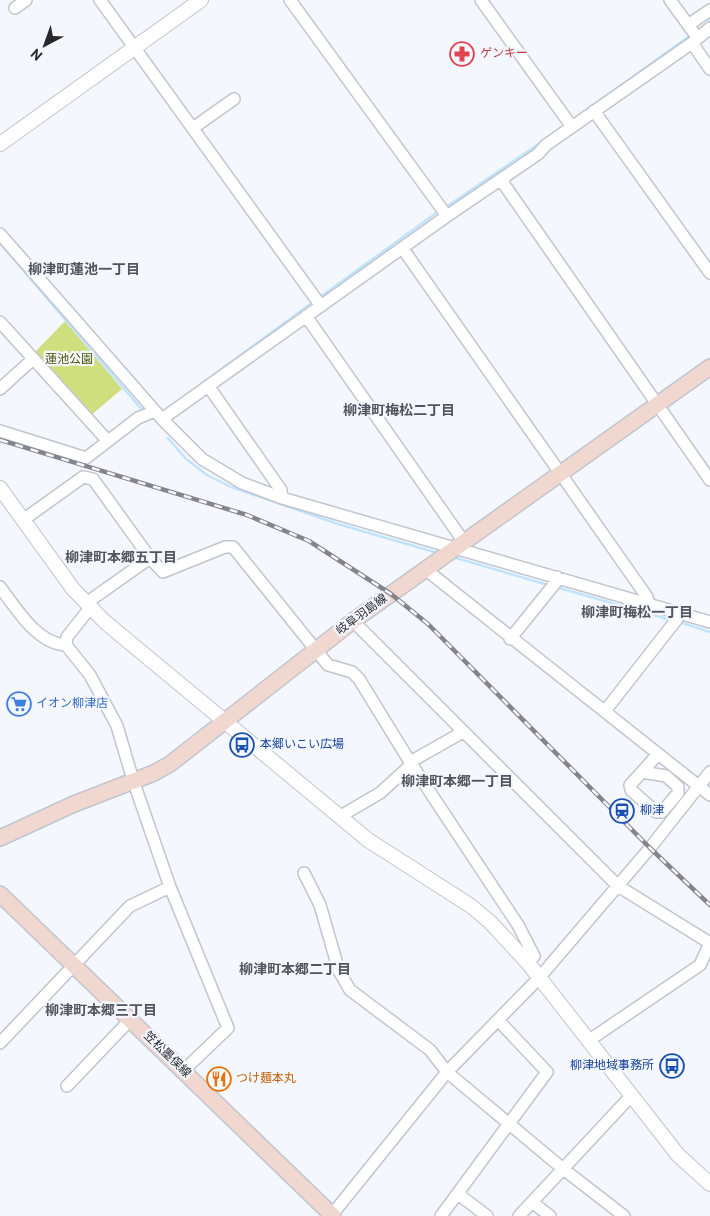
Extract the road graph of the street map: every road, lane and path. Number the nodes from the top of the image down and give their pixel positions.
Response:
1 (26, 0) edge
2 (100, 0) edge
3 (201, 0) edge
4 (290, 0) edge
5 (480, 0) edge
6 (670, 0) edge
7 (15, 8) dead end
8 (710, 10) edge
9 (688, 25) junction
10 (710, 28) edge
11 (694, 40) junction
12 (135, 48) junction
13 (710, 69) edge
14 (234, 99) dead end
15 (594, 111) junction
16 (572, 127) junction
17 (193, 128) junction
18 (0, 144) edge
19 (501, 180) junction
20 (447, 216) junction
21 (0, 234) edge
22 (404, 249) junction
23 (710, 274) edge
24 (321, 306) junction
25 (306, 316) junction
26 (0, 322) edge
27 (33, 359) junction
28 (710, 367) edge
29 (209, 387) junction
30 (0, 388) edge
31 (657, 405) junction
32 (158, 415) junction
33 (0, 431) edge
34 (107, 440) junction
35 (560, 473) junction
36 (710, 480) edge
37 (0, 488) edge
38 (282, 498) junction
39 (23, 520) junction
40 (460, 544) junction
41 (150, 558) junction
42 (425, 569) junction
43 (557, 577) junction
44 (0, 587) edge
45 (649, 604) junction
46 (90, 607) junction
47 (679, 613) junction
48 (353, 621) junction
49 (710, 622) edge
50 (510, 639) junction
51 (66, 645) junction
52 (314, 650) junction
53 (605, 711) junction
54 (225, 723) junction
55 (463, 732) junction
56 (658, 754) junction
57 (411, 763) junction
58 (642, 772) dead end
59 (710, 772) edge
60 (133, 780) junction
61 (699, 786) junction
62 (710, 795) edge
63 (339, 817) junction
64 (0, 838) edge
65 (304, 873) dead end
66 (618, 886) junction
67 (170, 887) junction
68 (0, 894) edge
69 (528, 963) junction
70 (74, 966) junction
71 (539, 978) junction
72 (130, 1020) junction
73 (498, 1020) junction
74 (588, 1041) junction
75 (0, 1043) edge
76 (183, 1071) junction
77 (447, 1072) junction
78 (67, 1086) dead end
79 (632, 1096) junction
80 (510, 1124) junction
81 (562, 1168) junction
82 (707, 1177) edge
83 (458, 1194) junction
84 (532, 1202) junction
85 (332, 1216) edge
86 (441, 1216) edge
87 (487, 1216) edge
88 (519, 1216) edge
89 (550, 1216) edge
90 (624, 1216) edge

1 - 7 street
2 - 12 street
3 - 12 street
4 - 20 street
5 - 16 street
6 - 9 street
8 - 9 street
9 - 11 street
10 - 11 street
11 - 13 street
11 - 15 street
12 - 17 street
12 - 18 street
14 - 17 street
15 - 16 street
15 - 23 street
16 - 19 street
17 - 24 street
19 - 20 street
19 - 31 street
20 - 22 street
21 - 32 street
22 - 24 street
22 - 35 street
24 - 25 street
25 - 29 street
25 - 40 street
26 - 27 street
27 - 30 street
27 - 34 street
28 - 31 main road, 岐阜羽島線
29 - 32 street
29 - 38 street
31 - 35 main road, 岐阜羽島線
31 - 36 street
32 - 34 street
32 - 38 street
33 - 34 street
35 - 40 main road, 岐阜羽島線
35 - 45 street
37 - 39 street
38 - 40 street
39 - 41 street
39 - 46 street
40 - 42 main road, 岐阜羽島線
40 - 43 street
41 - 46 street
41 - 52 street
42 - 48 main road, 岐阜羽島線
42 - 50 street
43 - 45 street
43 - 50 street
44 - 51 street
45 - 47 street
46 - 51 street
46 - 54 street
47 - 49 street
47 - 53 street
48 - 52 main road, 岐阜羽島線
48 - 55 street
50 - 53 street
51 - 60 street
52 - 54 main road, 岐阜羽島線
52 - 57 street
53 - 56 street
54 - 60 main road, 岐阜羽島線
54 - 63 street
55 - 57 street
55 - 66 street
56 - 58 street
56 - 61 street
57 - 63 street
57 - 69 street
59 - 61 street
60 - 64 main road, 岐阜羽島線
60 - 67 street
61 - 62 street
61 - 66 street
63 - 69 street
65 - 77 street
66 - 71 street
66 - 74 street
67 - 70 street
67 - 76 street
68 - 70 main road, 笠松墨俣線
69 - 71 street
70 - 72 main road, 笠松墨俣線
70 - 75 street
71 - 73 street
71 - 74 street
72 - 76 main road, 笠松墨俣線
72 - 78 street
73 - 77 street
73 - 80 street
74 - 79 street
76 - 85 main road, 笠松墨俣線
77 - 80 street
77 - 85 street
79 - 81 street
79 - 82 street
80 - 81 street
80 - 83 street
81 - 84 street
81 - 90 street
83 - 86 street
83 - 87 street
84 - 88 street
84 - 89 street

